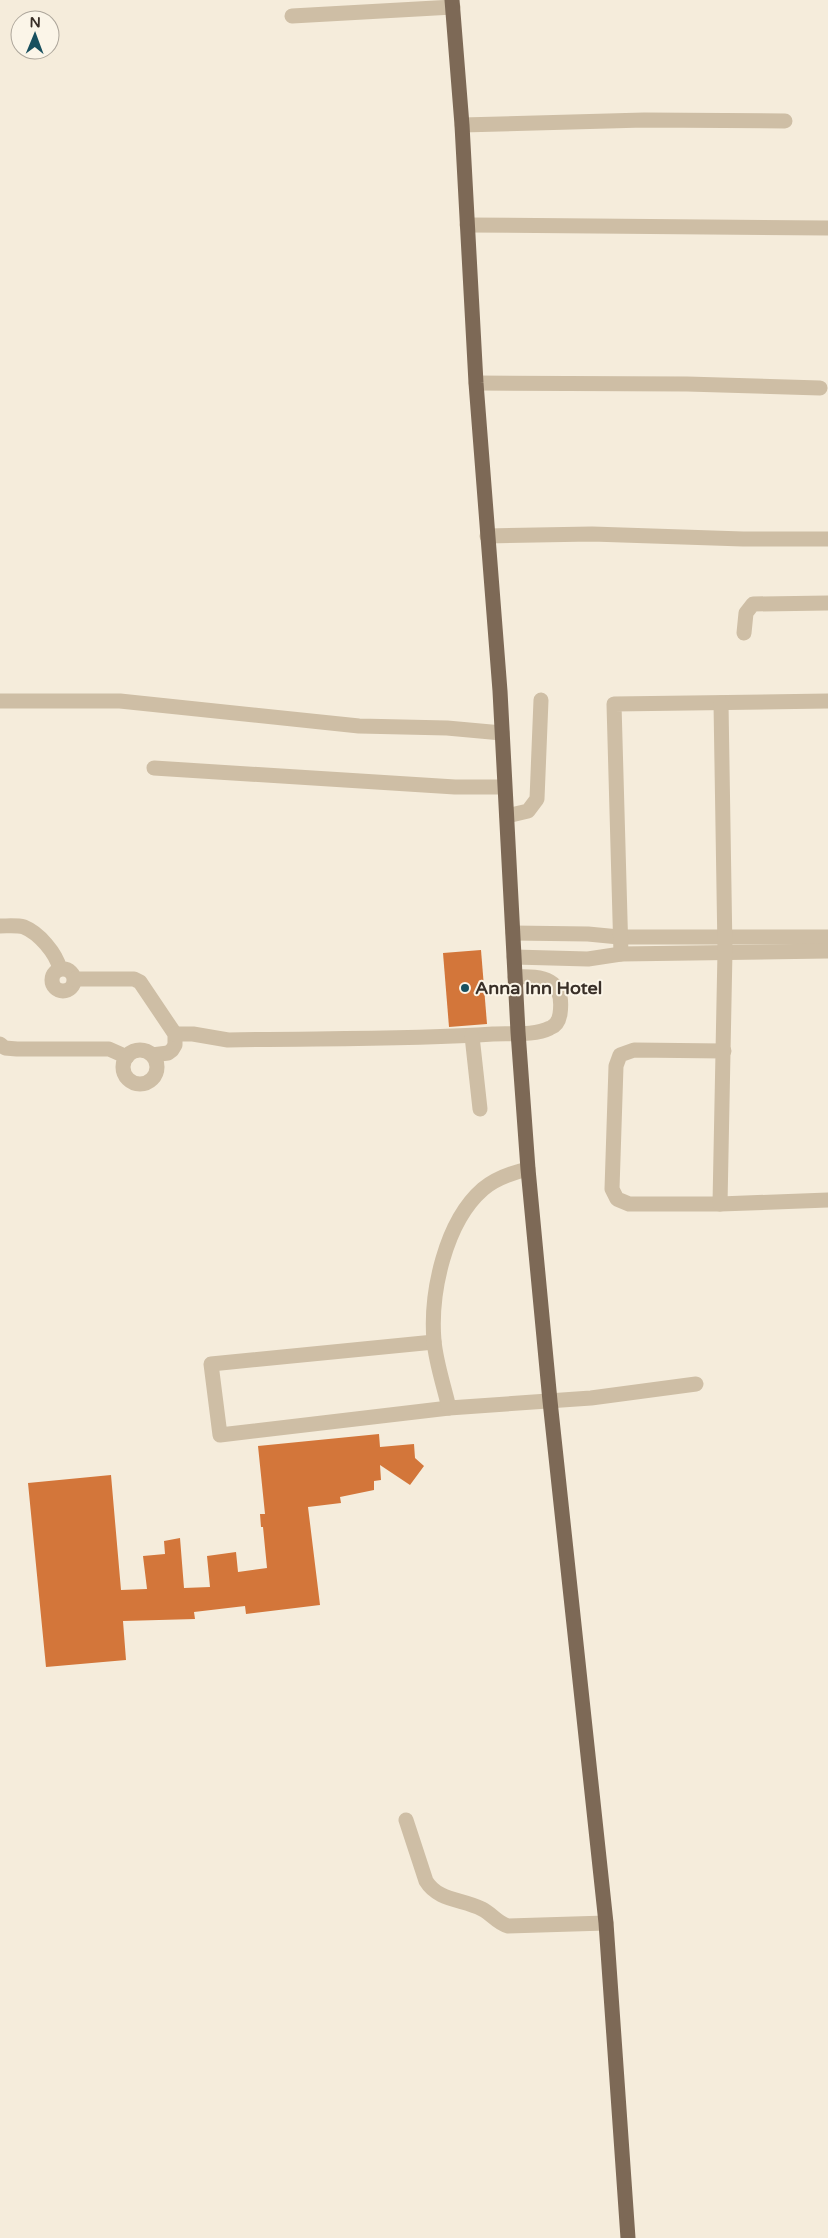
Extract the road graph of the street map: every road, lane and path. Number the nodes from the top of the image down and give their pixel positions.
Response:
1 (453, 4) edge
2 (292, 16) dead end
3 (785, 121) dead end
4 (462, 125) junction
5 (467, 225) junction
6 (828, 228) edge
7 (476, 383) junction
8 (820, 388) dead end
9 (487, 536) junction
10 (828, 539) edge
11 (828, 603) edge
12 (744, 633) dead end
13 (541, 700) dead end
14 (0, 701) edge
15 (828, 701) edge
16 (720, 703) junction
17 (502, 734) junction
18 (154, 768) dead end
19 (504, 787) junction
20 (507, 816) junction
21 (0, 926) edge
22 (513, 933) junction
23 (558, 934) junction
24 (620, 936) junction
25 (828, 937) edge
26 (725, 944) junction
27 (828, 950) edge
28 (621, 954) junction
29 (514, 957) junction
30 (559, 957) junction
31 (60, 968) junction
32 (515, 977) junction
33 (75, 979) junction
34 (518, 1032) junction
35 (175, 1034) junction
36 (472, 1036) junction
37 (0, 1044) edge
38 (724, 1051) junction
39 (152, 1055) junction
40 (127, 1057) junction
41 (480, 1109) dead end
42 (528, 1169) junction
43 (828, 1200) edge
44 (720, 1204) junction
45 (434, 1342) junction
46 (696, 1384) dead end
47 (550, 1401) junction
48 (449, 1408) junction
49 (406, 1820) dead end
50 (606, 1923) junction
51 (628, 2238) edge

1 - 2 street
1 - 4 main road
3 - 4 street
4 - 5 main road
5 - 6 street
5 - 7 main road
7 - 8 street
7 - 9 main road
9 - 10 street
9 - 17 main road
11 - 12 street
13 - 20 street
14 - 17 street
15 - 16 street
16 - 24 street
16 - 26 street
17 - 19 main road
18 - 19 street
19 - 20 main road
20 - 22 main road
21 - 31 street
22 - 23 street
22 - 29 main road
23 - 24 street
23 - 30 street
24 - 26 street
24 - 28 street
25 - 26 street
26 - 27 street
26 - 28 street
26 - 38 street
28 - 30 street
29 - 30 street
29 - 32 main road
31 - 33 street
31 - 33 street
32 - 34 main road
32 - 34 street
33 - 35 street
34 - 36 street
34 - 42 main road
35 - 36 street
35 - 39 street
36 - 41 street
37 - 40 street
38 - 44 street
38 - 44 street
39 - 40 street
39 - 40 street
42 - 45 street
42 - 47 main road
43 - 44 street
45 - 48 street
45 - 48 street
46 - 47 street
47 - 48 street
47 - 50 main road
49 - 50 street
50 - 51 main road

